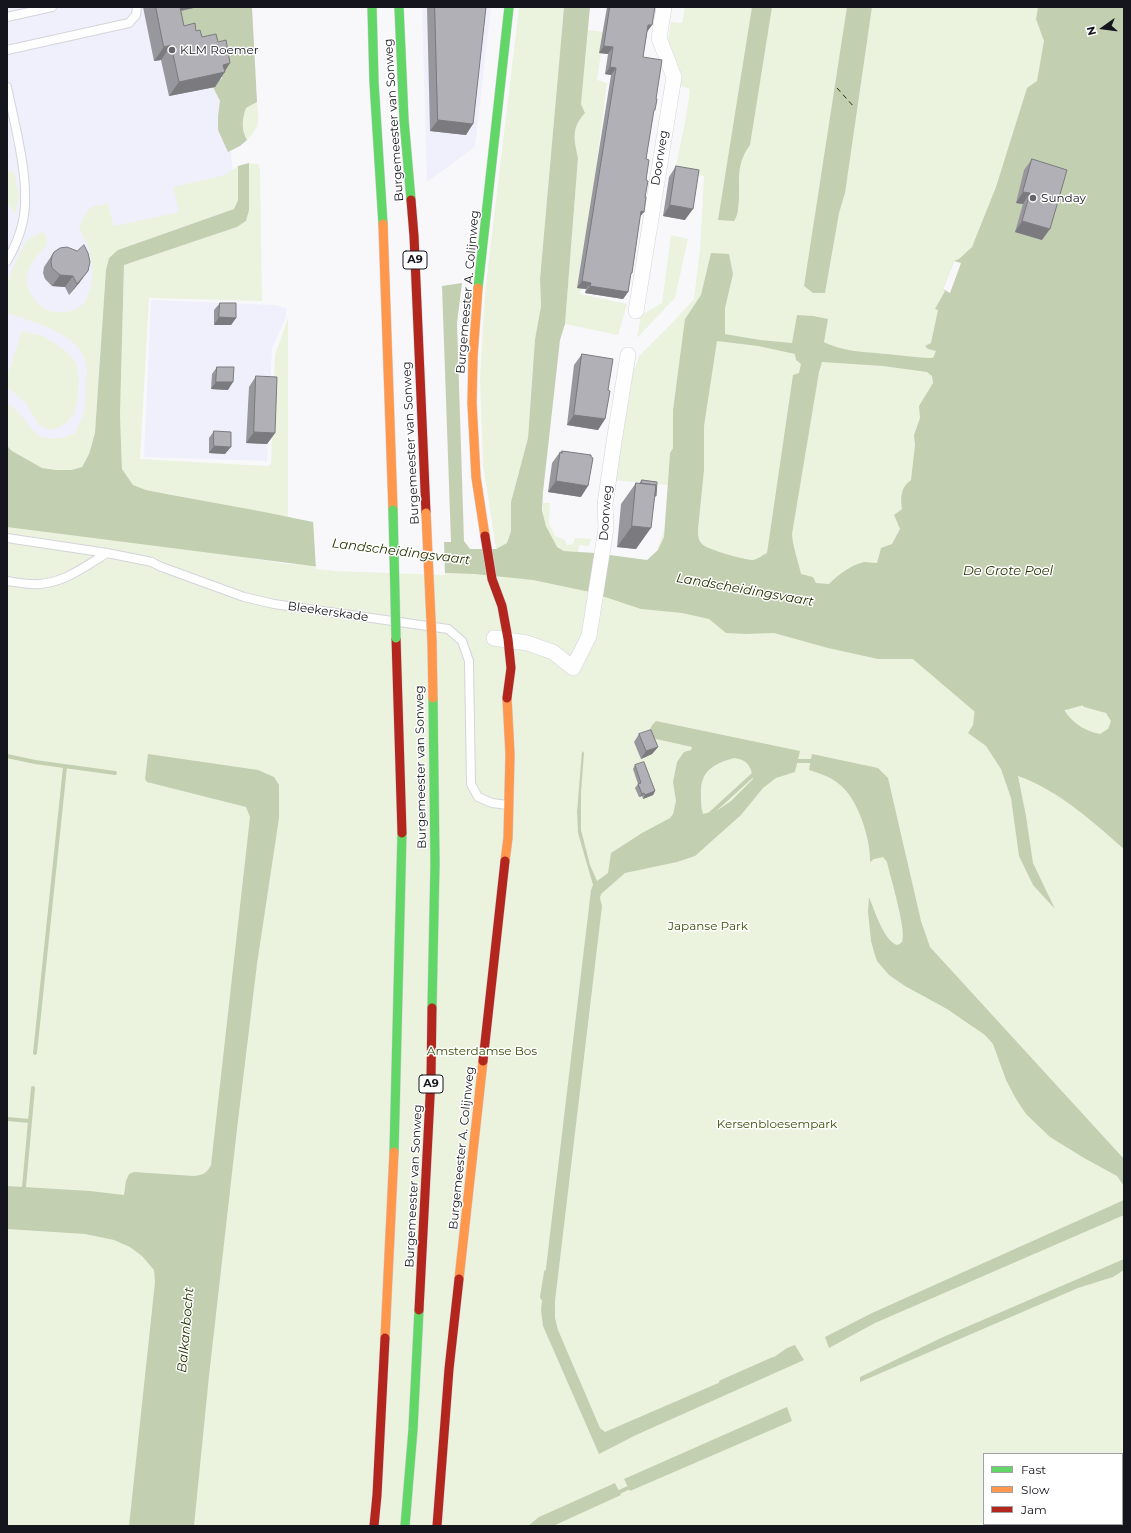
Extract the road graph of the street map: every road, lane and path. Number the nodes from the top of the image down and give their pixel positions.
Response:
1 (52, 7) edge
2 (137, 7) edge
3 (372, 7) edge
4 (399, 7) edge
5 (509, 7) edge
6 (664, 7) edge
7 (7, 17) edge
8 (7, 50) edge
9 (7, 87) edge
10 (8, 101) edge
11 (7, 261) edge
12 (636, 311) dead end
13 (628, 355) dead end
14 (7, 538) edge
15 (107, 553) junction
16 (492, 579) junction
17 (7, 581) edge
18 (490, 601) dead end
19 (498, 638) junction
20 (500, 675) dead end
21 (507, 700) junction
22 (509, 806) junction
23 (374, 1526) edge
24 (405, 1526) edge
25 (438, 1526) edge

1 - 7 lane
2 - 8 lane
3 - 23 main road, Burgemeester van Sonweg / A9, bridge
4 - 24 main road, Burgemeester van Sonweg / A9, bridge
5 - 16 main road, Burgemeester A. Colijnweg
6 - 12 street, Doorweg
9 - 10 lane
10 - 11 lane
13 - 19 street, Doorweg
14 - 15 lane, Bleekerskade
15 - 17 lane
15 - 22 lane, Bleekerskade
16 - 18 main road, Burgemeester A. Colijnweg
16 - 19 main road, Burgemeester A. Colijnweg
19 - 21 main road, Burgemeester A. Colijnweg
20 - 21 main road, Burgemeester A. Colijnweg
21 - 22 main road, Burgemeester A. Colijnweg
22 - 25 main road, Burgemeester A. Colijnweg

